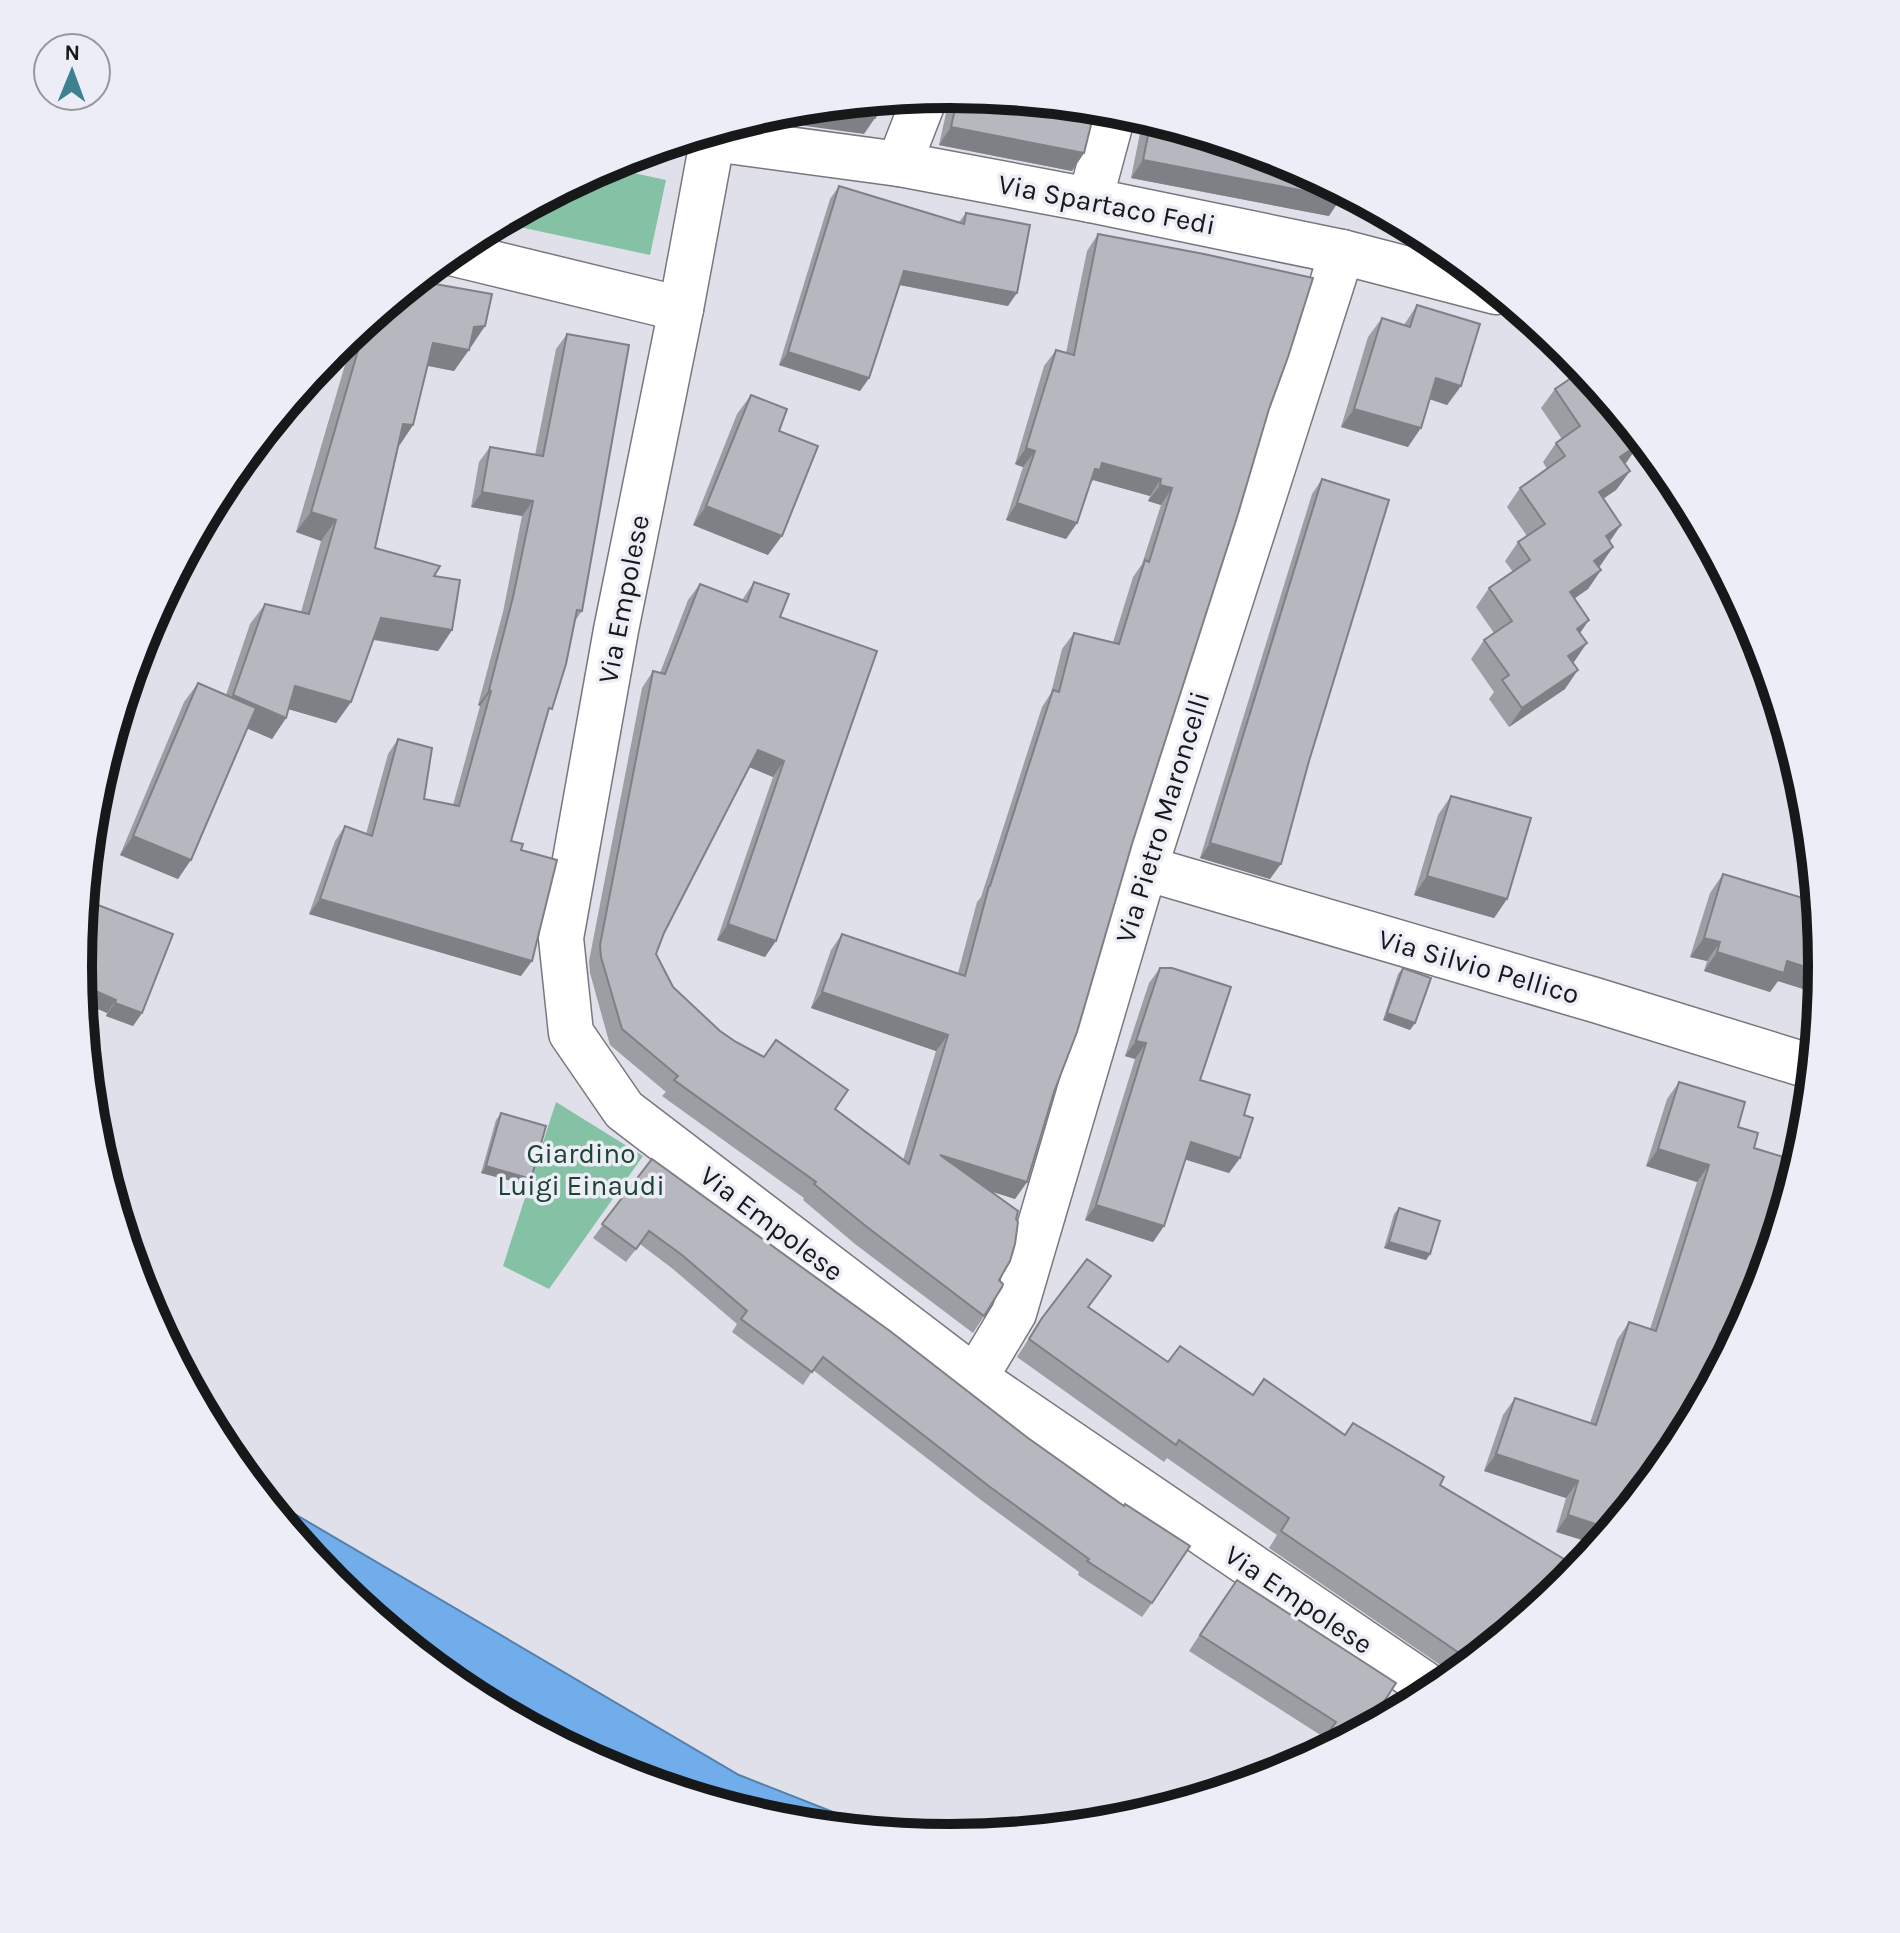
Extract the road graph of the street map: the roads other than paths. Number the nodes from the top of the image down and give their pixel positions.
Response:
1 (920, 109) edge
2 (1111, 124) edge
3 (730, 138) edge
4 (713, 143) edge
5 (899, 164) junction
6 (1090, 200) junction
7 (1342, 252) junction
8 (468, 257) edge
9 (1469, 284) edge
10 (681, 309) junction
11 (1145, 868) junction
12 (1802, 1064) edge
13 (975, 1378) junction
14 (1423, 1683) edge

1 - 5 street
2 - 6 street
3 - 5 street, Via Spartaco Fedi
4 - 10 street, Via Empolese
5 - 6 street, Via Spartaco Fedi
6 - 7 street, Via Spartaco Fedi
7 - 9 street, Via Spartaco Fedi
7 - 11 street, Via Pietro Maroncelli
8 - 10 street
10 - 13 street, Via Empolese
11 - 12 street, Via Silvio Pellico
11 - 13 street, Via Pietro Maroncelli
13 - 14 street, Via Empolese

